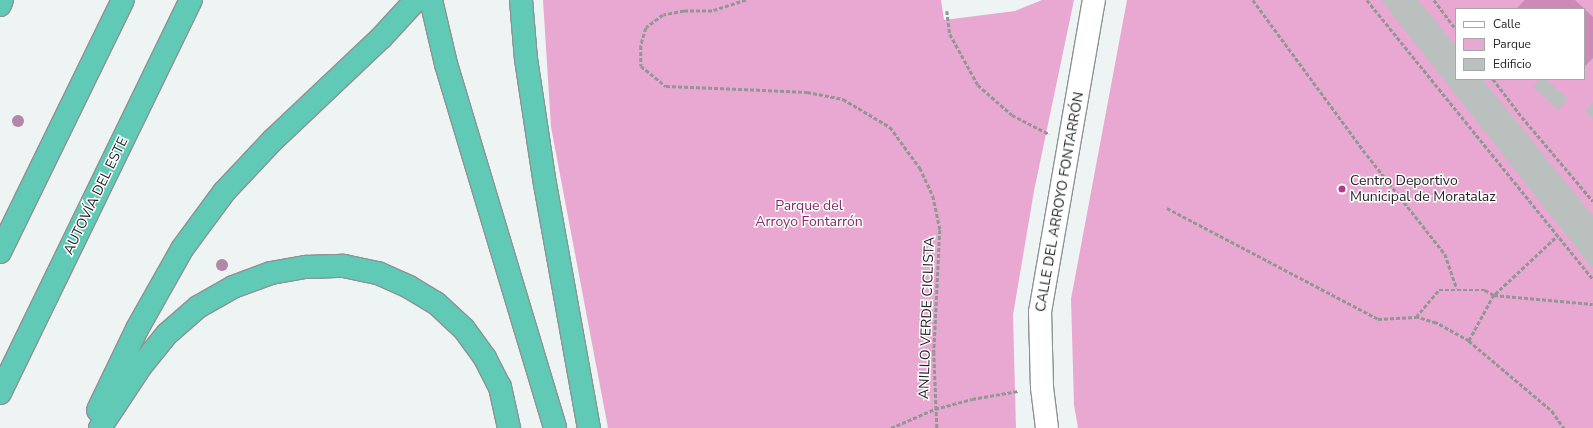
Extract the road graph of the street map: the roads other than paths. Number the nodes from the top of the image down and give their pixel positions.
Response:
1 (2, 0) edge
2 (123, 0) edge
3 (192, 0) edge
4 (423, 0) edge
5 (521, 0) edge
6 (1094, 0) edge
7 (0, 5) edge
8 (0, 252) edge
9 (0, 393) edge
10 (89, 428) edge
11 (100, 428) edge
12 (509, 428) edge
13 (555, 428) edge
14 (588, 428) edge
15 (1047, 428) edge

1 - 7 highway
2 - 8 highway
3 - 9 highway, AUTOVÍA DEL ESTE
4 - 10 highway
4 - 13 highway
5 - 14 highway
6 - 15 street, CALLE DEL ARROYO FONTARRÓN
11 - 12 highway

